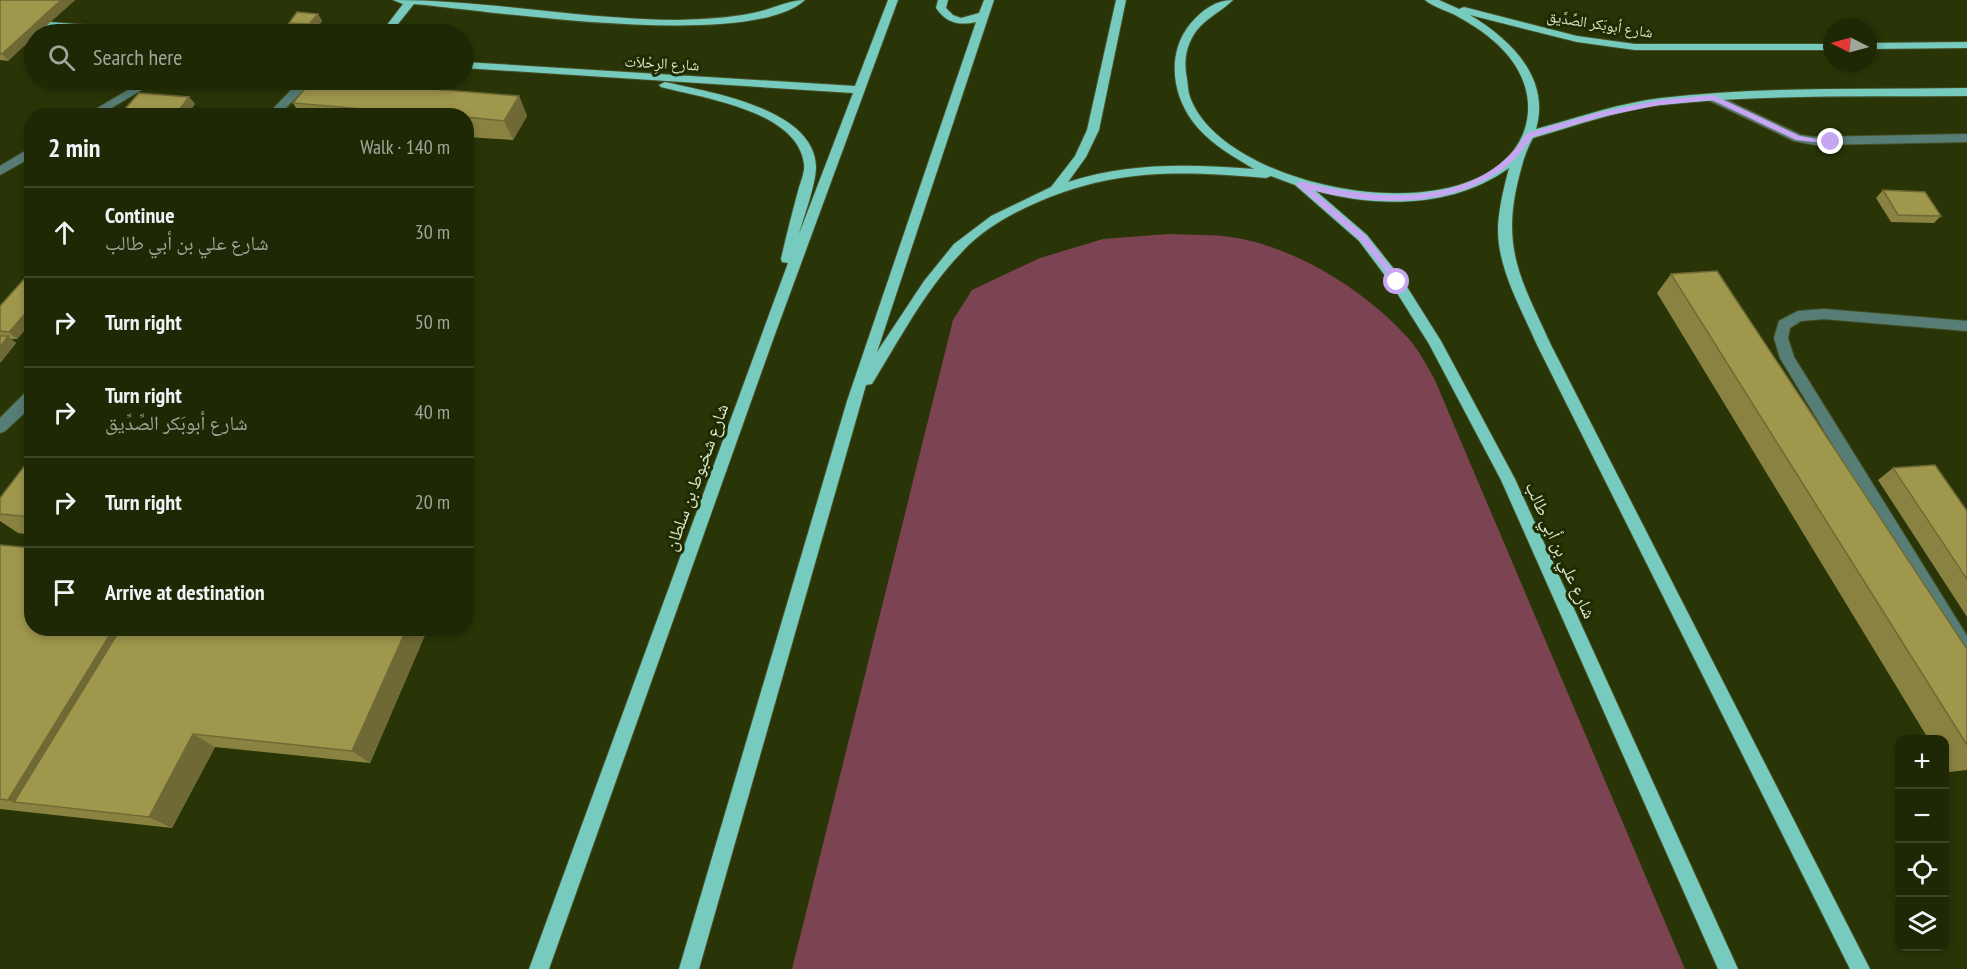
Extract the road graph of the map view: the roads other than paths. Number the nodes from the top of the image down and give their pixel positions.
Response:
1 (398, 0) edge
2 (800, 0) edge
3 (893, 0) edge
4 (943, 0) edge
5 (989, 0) edge
6 (1121, 0) edge
7 (1228, 0) edge
8 (411, 1) edge
9 (1435, 2) edge
10 (985, 14) junction
11 (0, 21) edge
12 (32, 24) edge
13 (393, 24) edge
14 (1967, 45) edge
15 (1877, 46) edge
16 (1823, 47) edge
17 (474, 66) edge
18 (627, 76) junction
19 (134, 90) edge
20 (297, 90) edge
21 (858, 90) junction
22 (1967, 92) edge
23 (1713, 98) junction
24 (103, 108) edge
25 (279, 108) edge
26 (1530, 135) junction
27 (1967, 138) edge
28 (1519, 152) junction
29 (24, 156) edge
30 (0, 171) edge
31 (1276, 175) junction
32 (1300, 184) junction
33 (1057, 188) junction
34 (1967, 326) edge
35 (767, 337) junction
36 (854, 401) junction
37 (24, 405) edge
38 (0, 427) edge
39 (1967, 651) edge
40 (539, 969) edge
41 (689, 969) edge
42 (1728, 969) edge
43 (1860, 969) edge

1 - 8 main road
2 - 8 main road
3 - 21 main road, شارع شخبوط بن سلطان
4 - 10 main road
5 - 10 main road
6 - 33 main road
7 - 31 main road
8 - 13 main road
9 - 16 main road, شارع أبوبَكر الصِّدِّيق
9 - 26 main road
10 - 36 main road
11 - 12 main road
14 - 15 main road
17 - 18 main road, شارع الرِحْلاَت
18 - 21 main road, شارع الرِحْلاَت
18 - 35 main road
19 - 24 street
20 - 25 street
21 - 35 main road, شارع شخبوط بن سلطان
22 - 23 main road
23 - 26 main road
23 - 27 street
26 - 28 main road
28 - 32 main road
28 - 43 main road
29 - 30 street
31 - 32 main road
31 - 33 main road
32 - 42 main road, شارع علي بن أبي طالب
33 - 36 main road
34 - 39 street
35 - 40 main road, شارع شخبوط بن سلطان
36 - 41 main road
37 - 38 street

